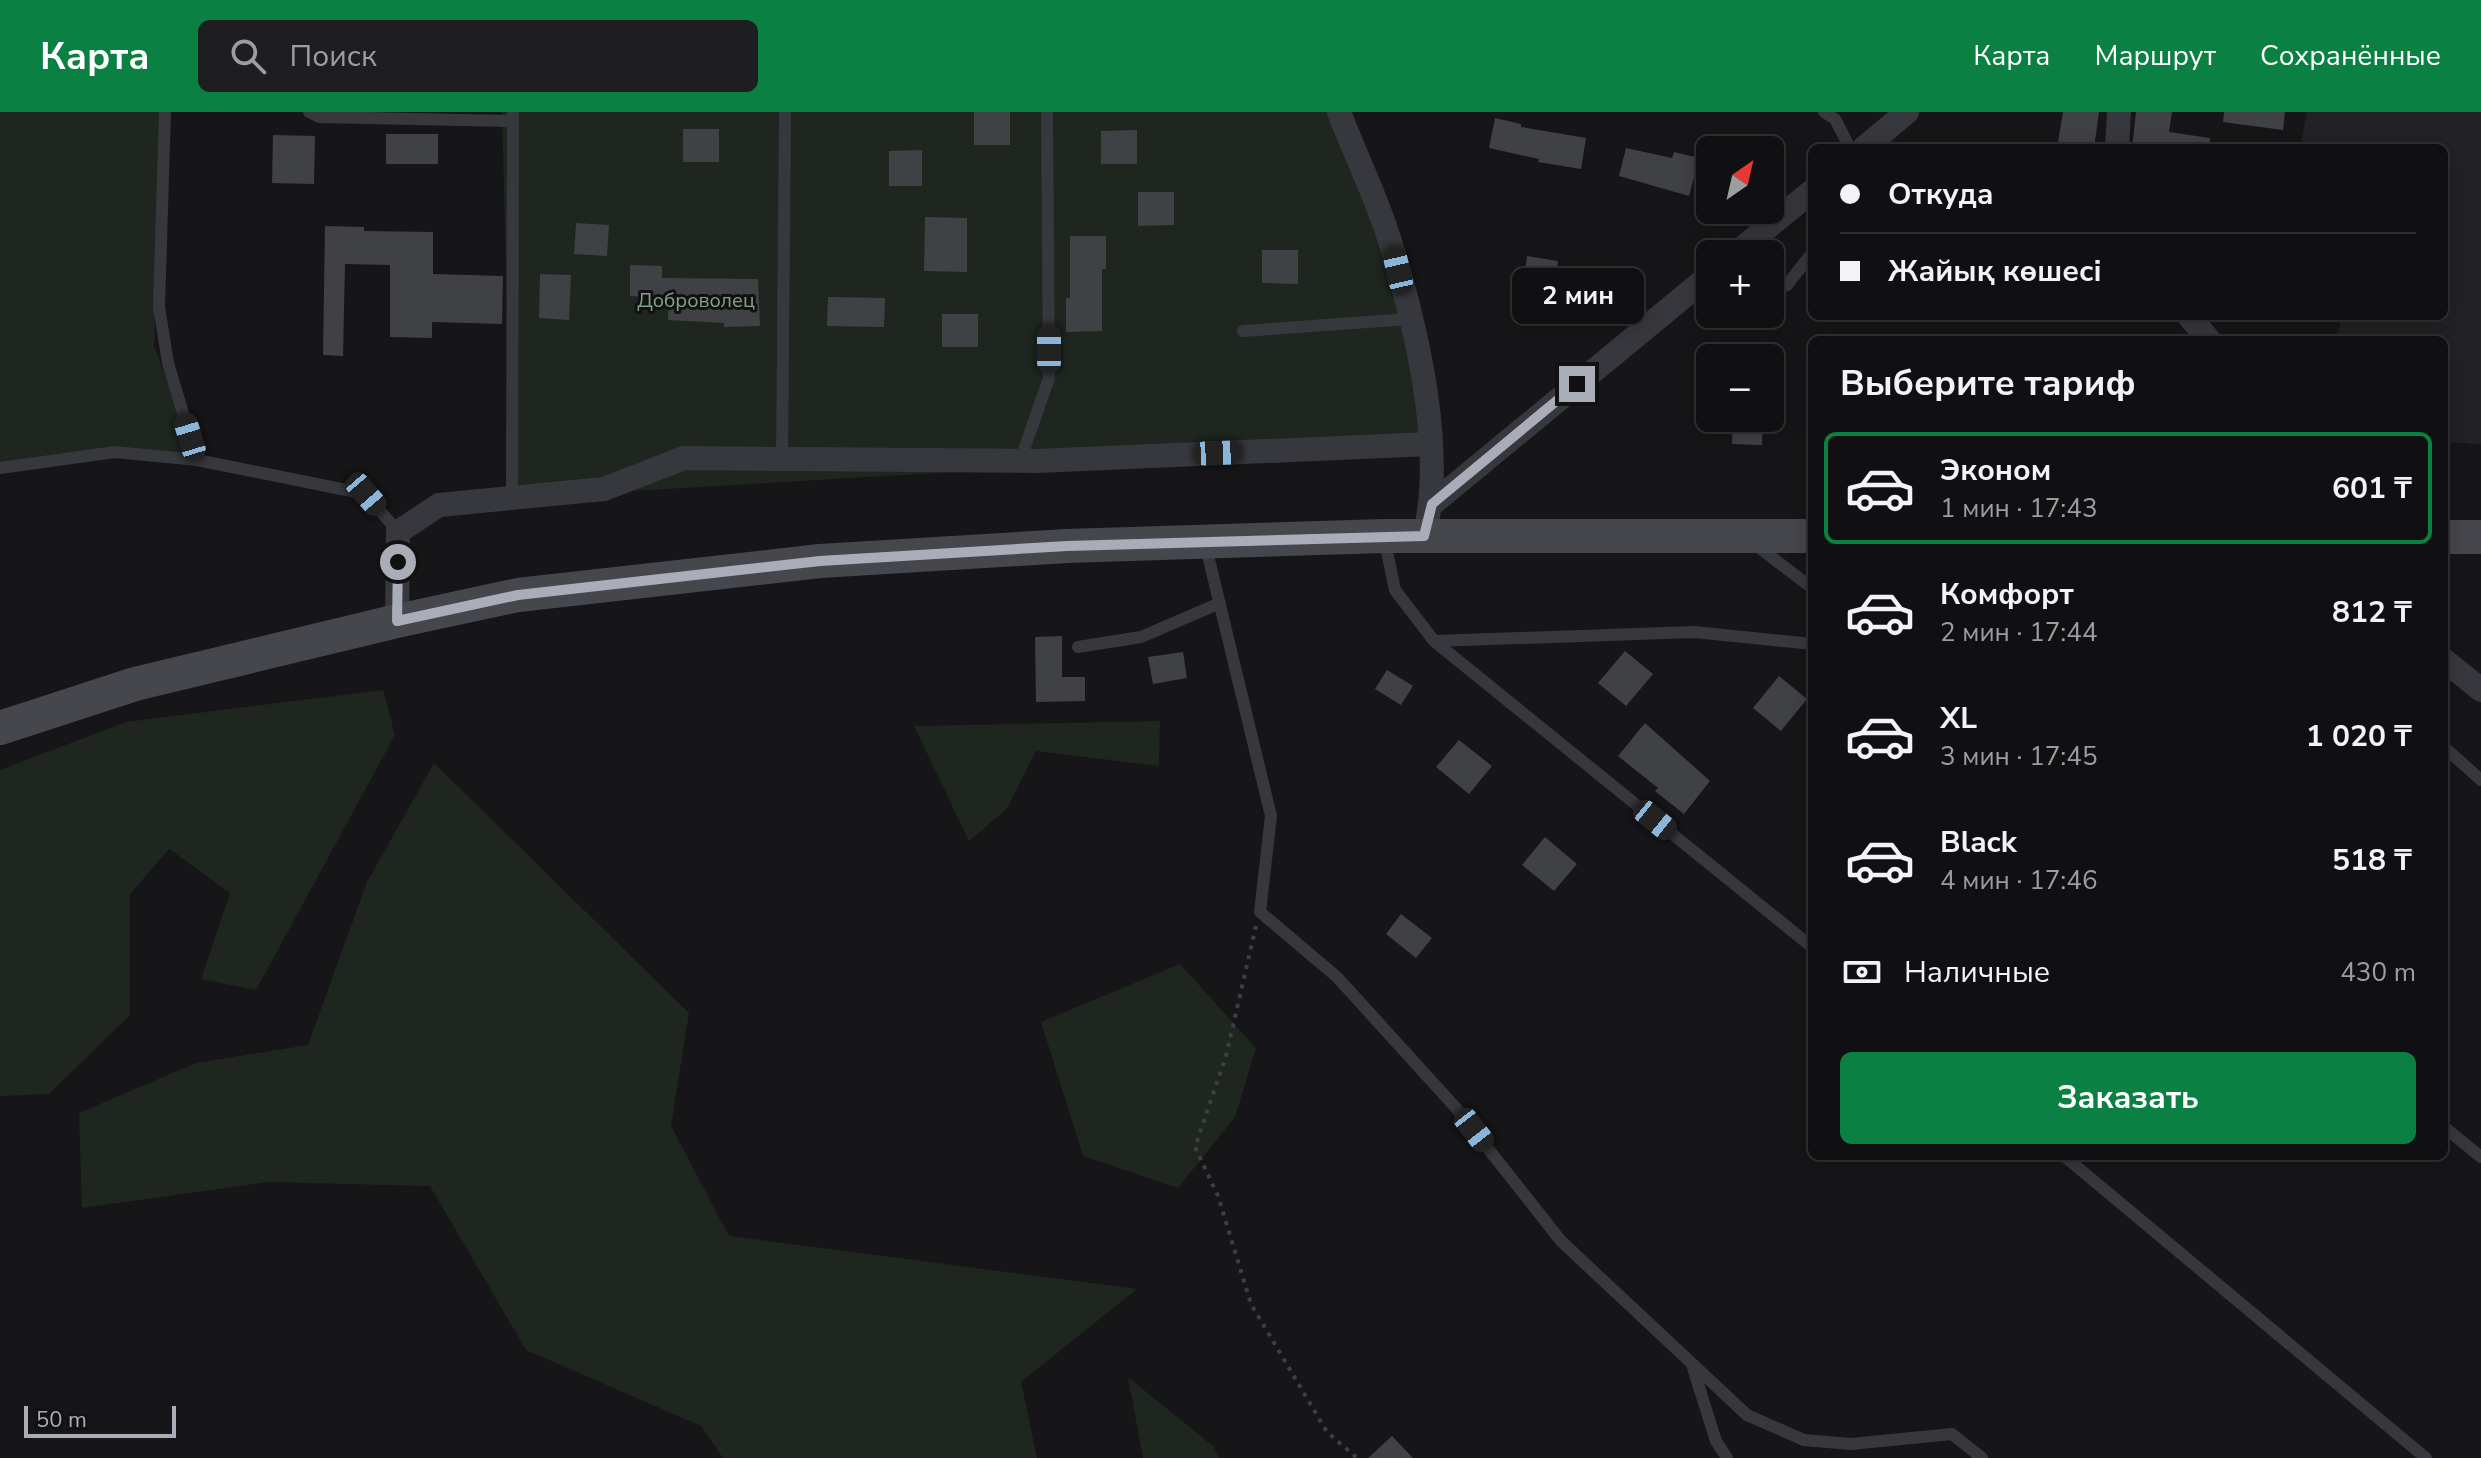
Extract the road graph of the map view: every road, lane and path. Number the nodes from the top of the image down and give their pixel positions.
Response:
1 (165, 112) edge
2 (309, 112) edge
3 (785, 112) edge
4 (1047, 112) edge
5 (1339, 112) edge
6 (1824, 112) edge
7 (1907, 112) edge
8 (2119, 112) edge
9 (513, 116) edge
10 (1848, 144) edge
11 (1869, 144) edge
12 (2117, 144) edge
13 (1808, 194) edge
14 (1752, 240) edge
15 (1808, 258) edge
16 (1784, 286) edge
17 (1696, 292) edge
18 (1409, 319) junction
19 (2192, 320) edge
20 (1243, 331) dead end
21 (2206, 336) edge
22 (1430, 444) junction
23 (782, 459) junction
24 (197, 460) junction
25 (1020, 461) junction
26 (0, 468) edge
27 (512, 498) junction
28 (1428, 520) junction
29 (398, 532) junction
30 (1384, 536) junction
31 (1744, 536) junction
32 (1808, 536) edge
33 (2448, 537) edge
34 (2481, 537) edge
35 (1205, 542) junction
36 (1808, 585) edge
37 (1220, 603) junction
38 (397, 621) junction
39 (1434, 641) junction
40 (1808, 644) edge
41 (1078, 647) dead end
42 (2448, 663) edge
43 (2481, 690) edge
44 (0, 728) edge
45 (2448, 751) edge
46 (2481, 780) edge
47 (1260, 912) junction
48 (1808, 944) edge
49 (2448, 1130) edge
50 (2481, 1157) edge
51 (2069, 1160) edge
52 (1693, 1368) junction
53 (1357, 1458) edge
54 (1727, 1458) edge
55 (1982, 1458) edge
56 (2426, 1458) edge

1 - 24 lane
2 - 9 lane
3 - 23 lane
4 - 25 lane
5 - 18 street
6 - 10 lane
7 - 11 street
8 - 12 street
9 - 27 lane
13 - 14 street
15 - 16 lane
17 - 28 street
18 - 20 lane
18 - 22 street
19 - 21 street
22 - 25 street
22 - 28 street
23 - 25 street
23 - 27 street
24 - 26 lane
24 - 29 lane
27 - 29 street
28 - 30 main road
28 - 31 main road
29 - 38 street
30 - 35 main road
30 - 39 lane
31 - 32 main road
31 - 36 lane
33 - 34 main road
35 - 37 lane
35 - 38 main road
37 - 41 lane
37 - 47 lane
38 - 44 main road
39 - 40 lane
39 - 48 lane
42 - 43 street
45 - 46 lane
47 - 52 lane
47 - 53 path
49 - 50 lane
51 - 56 lane
52 - 54 lane
52 - 55 lane

